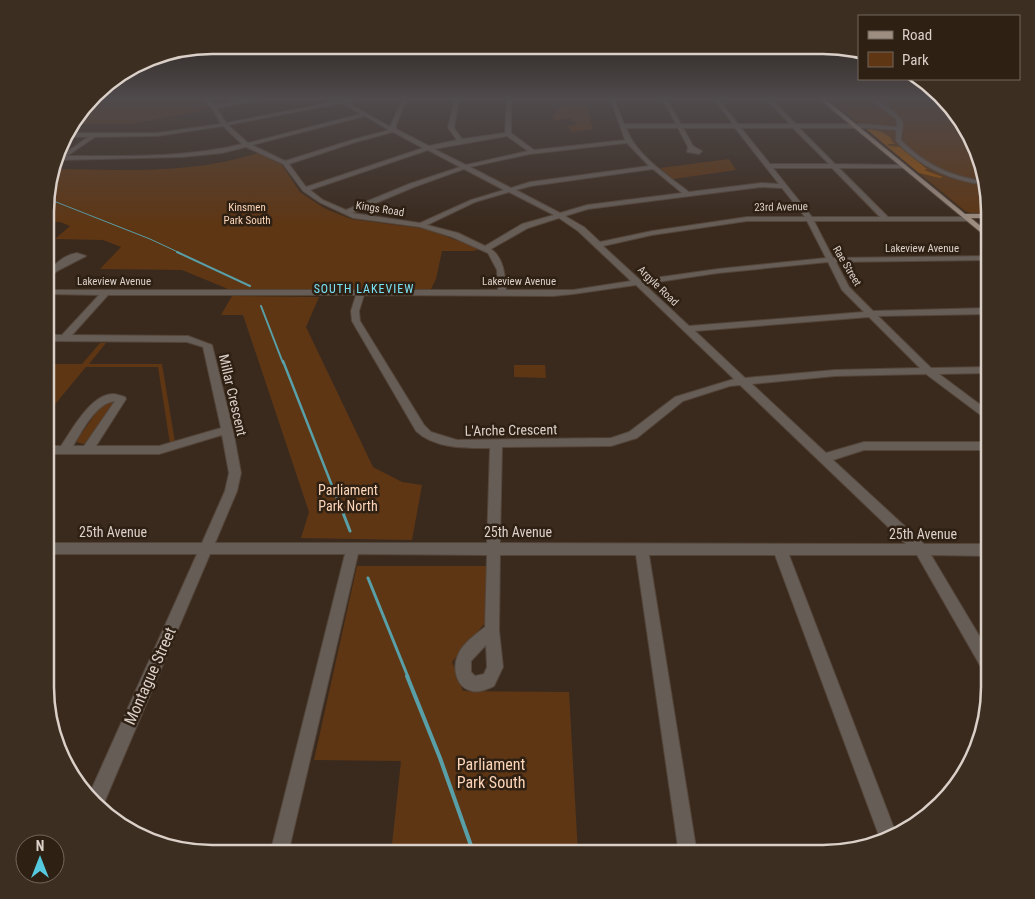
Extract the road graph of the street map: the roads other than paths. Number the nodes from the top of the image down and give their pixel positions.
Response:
1 (87, 140) edge
2 (241, 140) edge
3 (267, 140) edge
4 (357, 140) edge
5 (414, 140) edge
6 (468, 140) edge
7 (516, 140) edge
8 (687, 140) edge
9 (748, 140) edge
10 (809, 140) edge
11 (873, 140) edge
12 (898, 140) edge
13 (461, 141) joint
14 (628, 141) joint
15 (247, 145) junction
16 (690, 147) dead end
17 (428, 148) junction
18 (534, 153) junction
19 (64, 156) edge
20 (63, 160) edge
21 (286, 163) junction
22 (768, 166) junction
23 (835, 166) junction
24 (904, 166) junction
25 (466, 167) junction
26 (654, 167) junction
27 (978, 182) edge
28 (784, 186) junction
29 (304, 190) junction
30 (509, 190) junction
31 (687, 194) junction
32 (346, 213) junction
33 (559, 216) junction
34 (808, 218) junction
35 (885, 218) junction
36 (966, 218) junction
37 (981, 218) edge
38 (421, 225) junction
39 (981, 230) edge
40 (598, 245) junction
41 (486, 249) junction
42 (981, 258) edge
43 (829, 260) junction
44 (638, 283) junction
45 (54, 292) edge
46 (106, 292) junction
47 (361, 293) junction
48 (502, 293) junction
49 (981, 311) edge
50 (869, 314) junction
51 (687, 329) junction
52 (54, 338) edge
53 (65, 338) junction
54 (927, 370) junction
55 (981, 370) edge
56 (744, 382) junction
57 (981, 411) edge
58 (228, 430) junction
59 (496, 444) junction
60 (981, 446) edge
61 (54, 450) edge
62 (64, 450) junction
63 (87, 450) junction
64 (825, 458) junction
65 (54, 548) edge
66 (206, 548) junction
67 (353, 549) junction
68 (495, 549) junction
69 (642, 549) junction
70 (780, 550) junction
71 (921, 550) junction
72 (981, 550) edge
73 (492, 630) dead end
74 (981, 653) edge
75 (98, 796) edge
76 (886, 832) edge
77 (281, 845) edge
78 (687, 845) edge

1 - 19 street
2 - 15 street
3 - 15 street
4 - 21 street
5 - 17 street, Argyle Road
6 - 13 street
7 - 18 street
8 - 16 street
9 - 22 street, Rae Street
10 - 23 street
11 - 24 main road
12 - 27 street
13 - 17 street
14 - 18 street
14 - 26 street
15 - 20 street
15 - 21 street
17 - 25 street, Argyle Road
17 - 29 street
18 - 25 street
21 - 29 street, Kings Road
22 - 23 street
22 - 28 street, Rae Street
23 - 24 street
23 - 35 street
24 - 36 main road
25 - 30 street, Argyle Road
25 - 32 street
26 - 30 street
26 - 31 street
28 - 31 street
28 - 34 street, Rae Street
29 - 32 street, Kings Road
30 - 33 street, Argyle Road
30 - 38 street
31 - 33 street
32 - 38 street, Kings Road
33 - 40 street, Argyle Road
33 - 41 street
34 - 35 street, 23rd Avenue
34 - 40 street, 23rd Avenue
34 - 43 street, Rae Street
35 - 36 street, 23rd Avenue
36 - 37 main road, 23rd Avenue
36 - 39 main road
38 - 41 street, Kings Road
40 - 44 street, Argyle Road
41 - 48 street, Kings Road
42 - 43 street, Lakeview Avenue
43 - 44 street, Lakeview Avenue
43 - 50 street, Rae Street
44 - 48 street, Lakeview Avenue
44 - 51 street, Argyle Road
45 - 46 street, Lakeview Avenue
46 - 47 street, Lakeview Avenue
46 - 53 street
47 - 48 street, Lakeview Avenue
47 - 59 street, L'Arche Crescent
49 - 50 street
50 - 51 street
50 - 54 street, Rae Street
51 - 56 street, Argyle Road
52 - 53 street, Millar Crescent
53 - 58 street, Millar Crescent
54 - 55 street, L'Arche Crescent
54 - 56 street, L'Arche Crescent
54 - 57 street, Rae Street
56 - 59 street, L'Arche Crescent
56 - 64 street, Argyle Road
58 - 63 street
58 - 66 street, Millar Crescent
59 - 68 street
60 - 64 street
61 - 62 street
62 - 63 street
62 - 63 street
64 - 71 street, Argyle Road
65 - 66 street, 25th Avenue
66 - 67 street, 25th Avenue
66 - 75 street, Montague Street
67 - 68 street, 25th Avenue
67 - 77 street
68 - 69 street, 25th Avenue
68 - 73 street
69 - 70 street, 25th Avenue
69 - 78 street
70 - 71 street, 25th Avenue
70 - 76 street
71 - 72 street, 25th Avenue
71 - 74 street, Argyle Road

